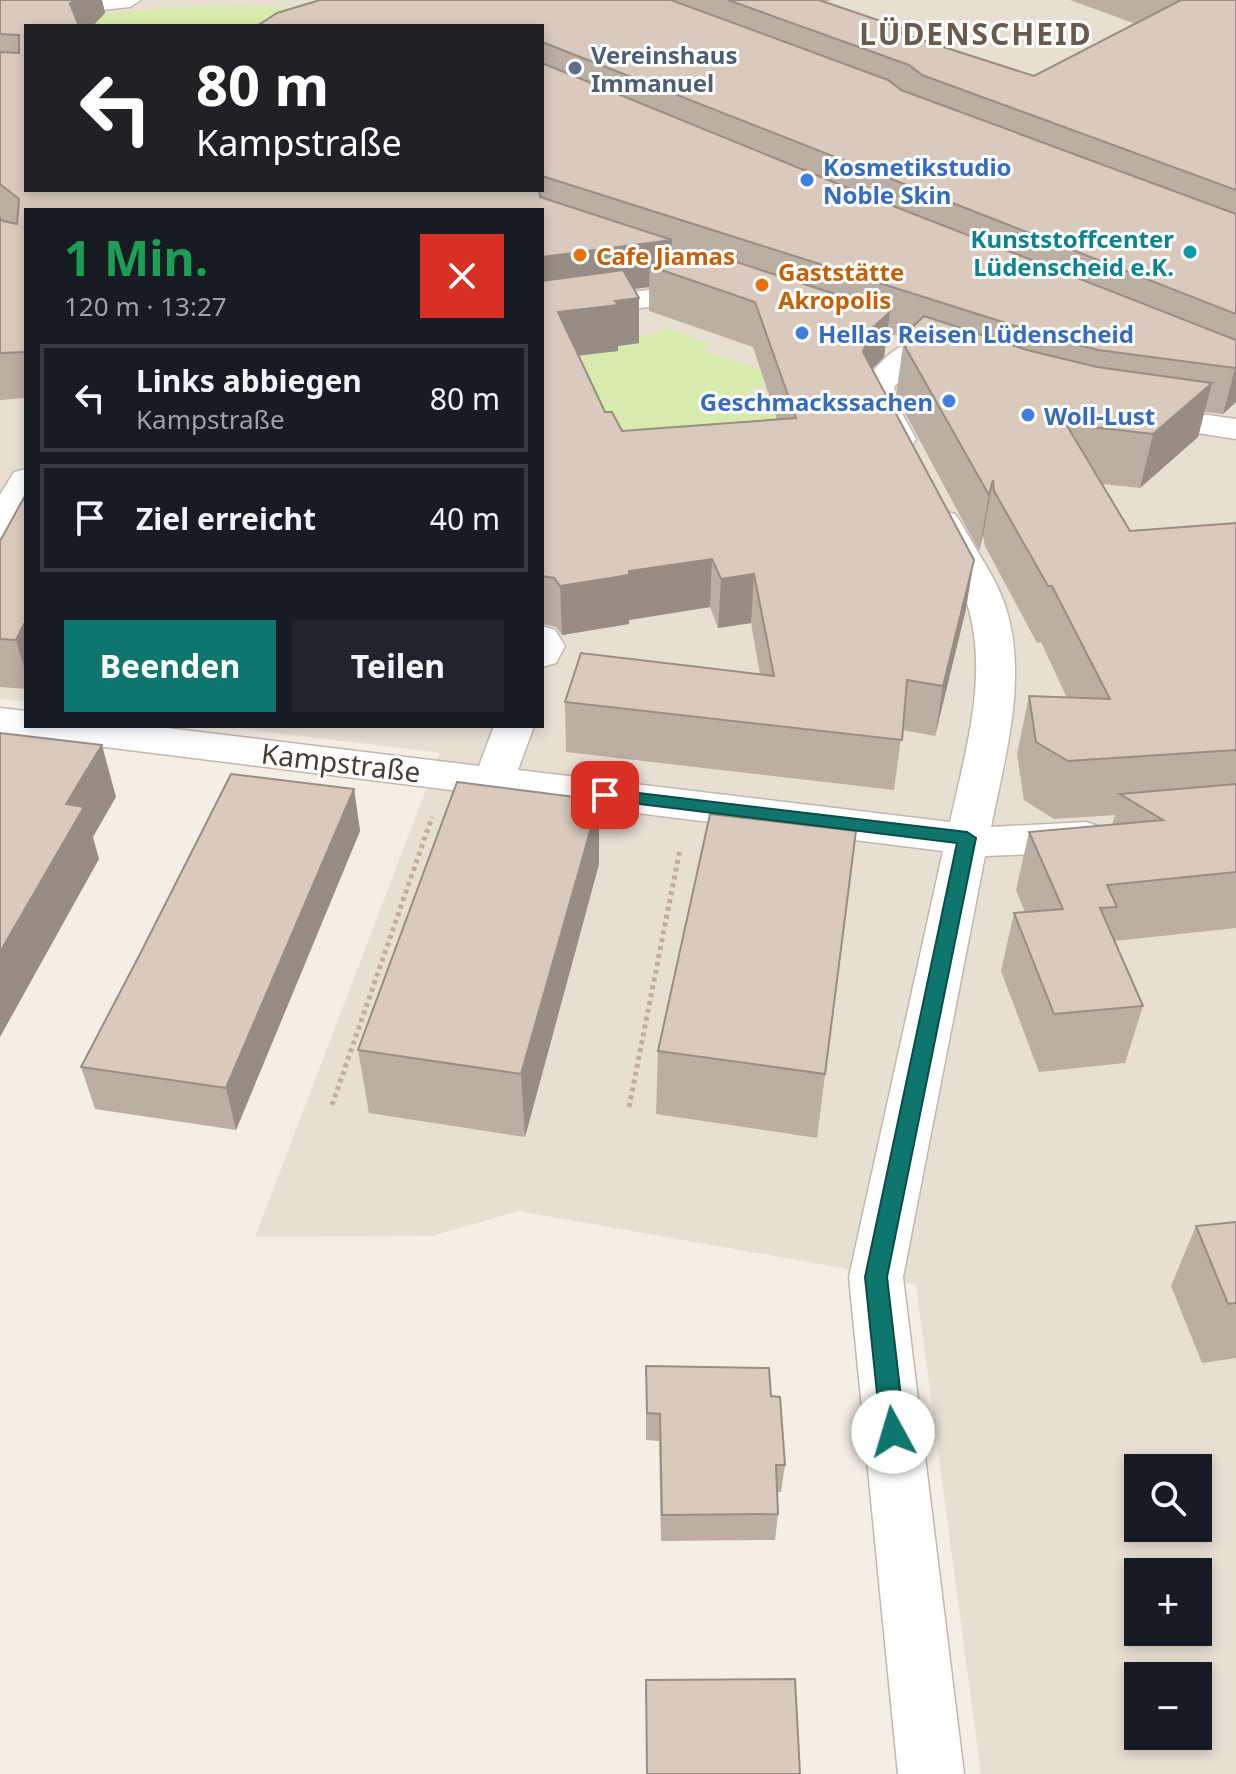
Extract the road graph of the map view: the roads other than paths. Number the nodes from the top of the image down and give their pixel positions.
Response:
1 (130, 0) edge
2 (0, 14) edge
3 (664, 269) edge
4 (544, 314) edge
5 (910, 352) edge
6 (1111, 412) edge
7 (1236, 429) edge
8 (24, 483) edge
9 (0, 527) edge
10 (0, 721) edge
11 (24, 724) edge
12 (60, 728) edge
13 (513, 728) edge
14 (494, 781) junction
15 (1128, 834) edge
16 (967, 838) junction
17 (931, 1774) edge

1 - 2 street
3 - 4 street
5 - 16 street
6 - 7 street
8 - 9 street
10 - 11 street
12 - 14 street, Kampstraße
13 - 14 street
14 - 16 street, Kampstraße
15 - 16 street, Kampstraße
16 - 17 street

